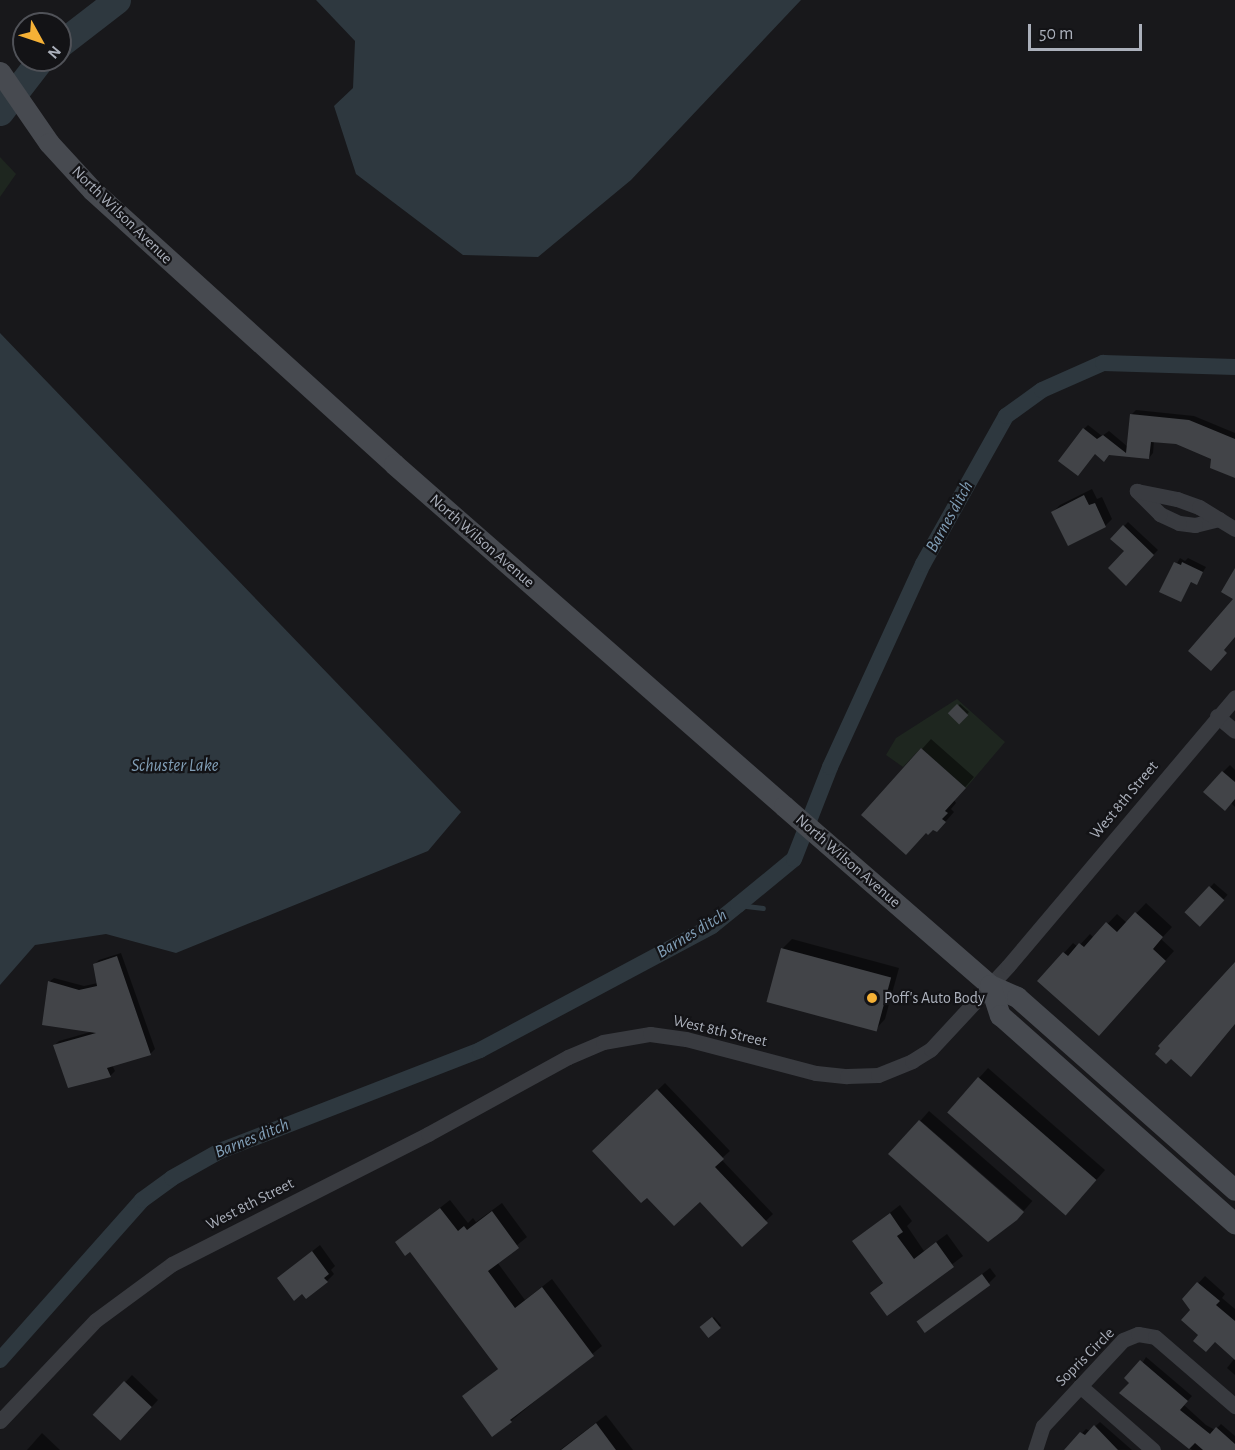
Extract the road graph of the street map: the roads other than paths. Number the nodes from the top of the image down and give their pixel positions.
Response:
1 (0, 72) edge
2 (1219, 519) dead end
3 (1235, 529) edge
4 (1235, 697) edge
5 (1217, 716) junction
6 (1235, 731) edge
7 (990, 985) junction
8 (1235, 1190) edge
9 (1235, 1224) edge
10 (1080, 1386) junction
11 (1235, 1406) edge
12 (0, 1421) edge
13 (1035, 1450) edge
14 (1153, 1450) edge

1 - 7 main road, North Wilson Avenue
2 - 3 street
4 - 5 street, West 8th Street
5 - 6 street
5 - 7 street, West 8th Street
7 - 8 main road, North Wilson Avenue
7 - 9 main road
7 - 12 street, West 8th Street
10 - 11 street, Sopris Circle
10 - 13 street, Sopris Circle
10 - 14 street

